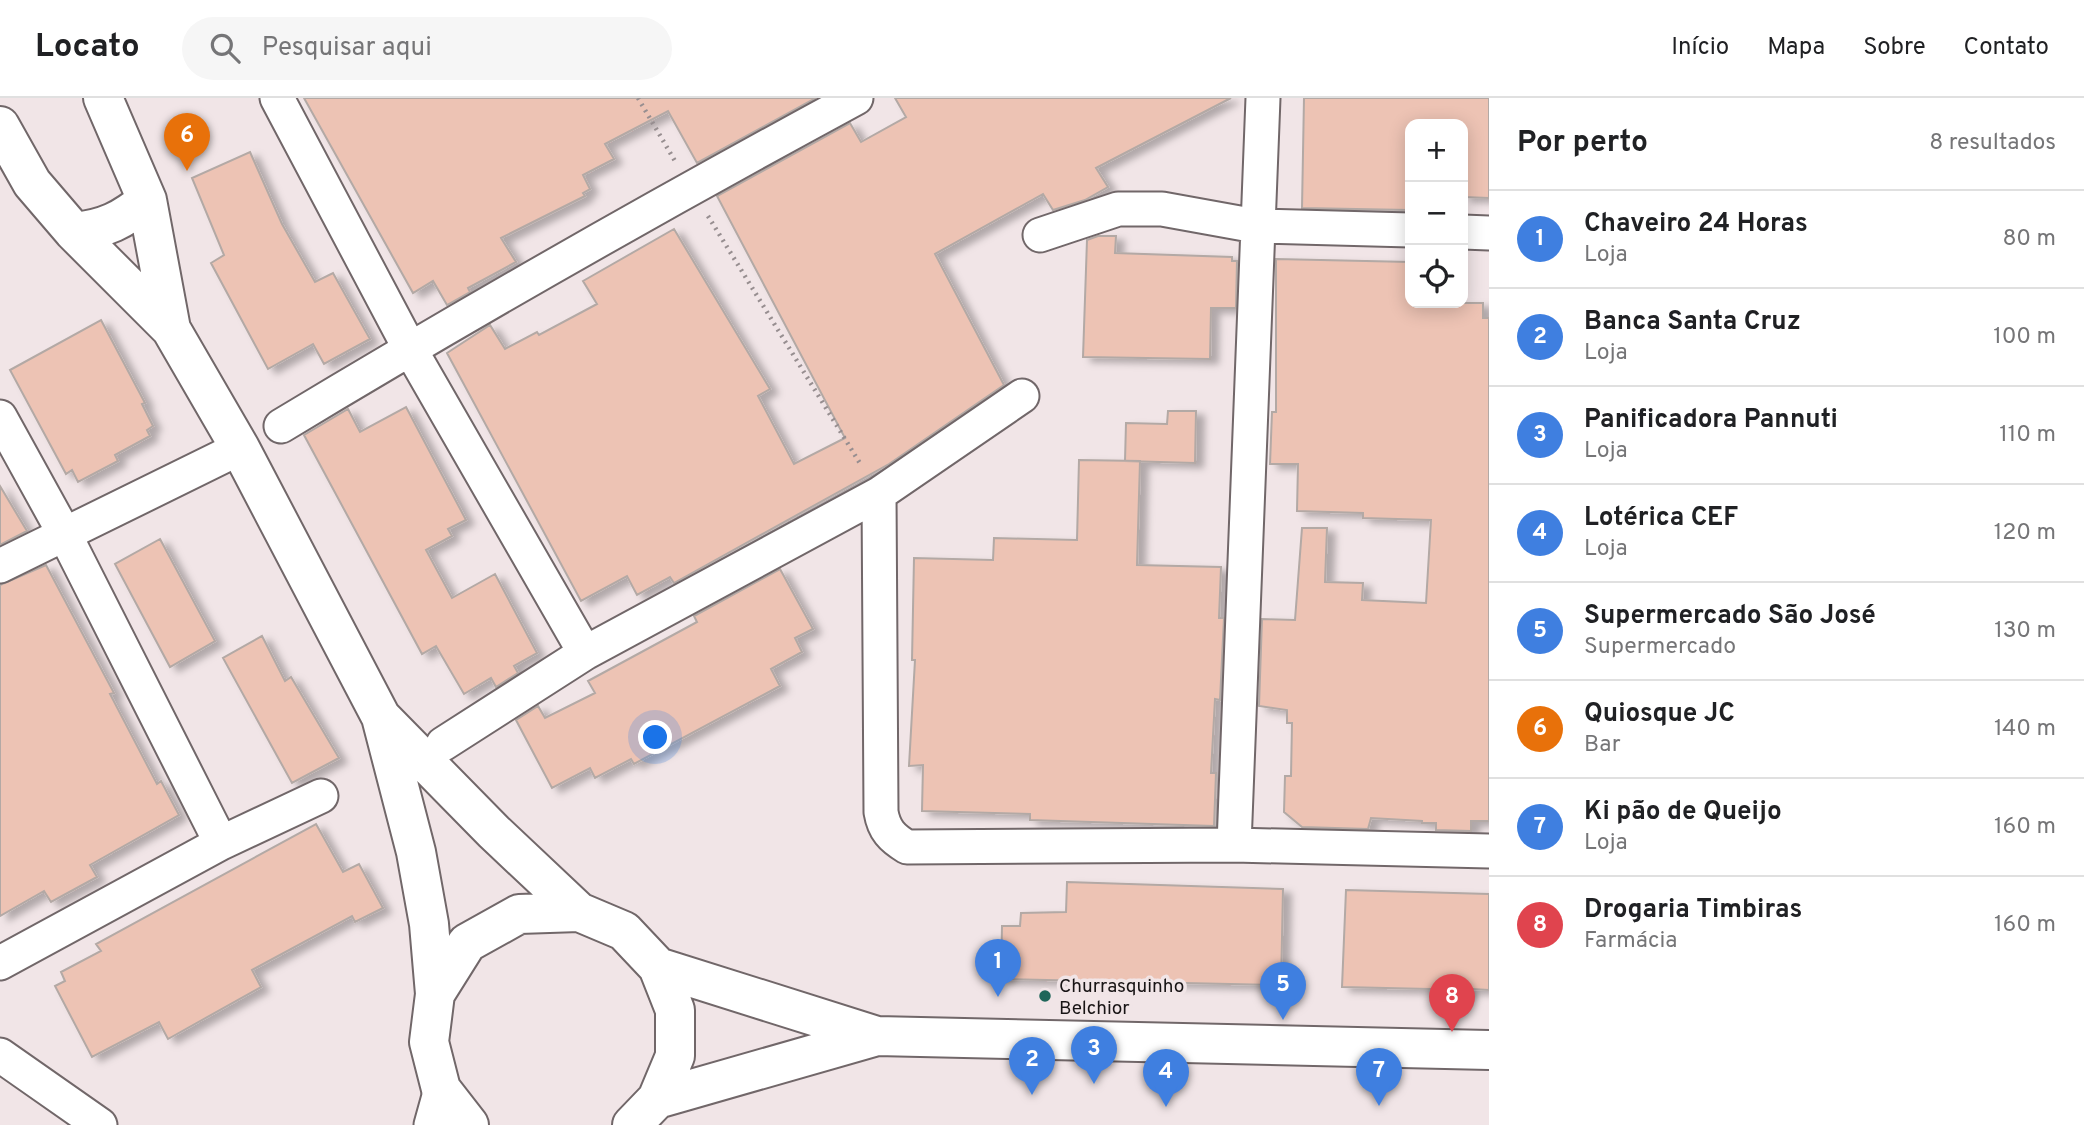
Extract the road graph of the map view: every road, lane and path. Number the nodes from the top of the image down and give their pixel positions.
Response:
1 (277, 98) edge
2 (638, 98) edge
3 (856, 98) edge
4 (1263, 98) edge
5 (111, 100) edge
6 (0, 127) edge
7 (16, 178) edge
8 (691, 188) junction
9 (147, 200) junction
10 (1256, 226) junction
11 (1405, 230) edge
12 (74, 232) junction
13 (1468, 232) edge
14 (1489, 233) edge
15 (1040, 235) dead end
16 (171, 329) junction
17 (410, 349) junction
18 (1021, 396) dead end
19 (0, 417) edge
20 (281, 426) dead end
21 (240, 448) junction
22 (879, 494) junction
23 (64, 533) junction
24 (0, 566) edge
25 (585, 653) junction
26 (381, 717) junction
27 (443, 744) dead end
28 (321, 796) dead end
29 (221, 844) junction
30 (1234, 845) junction
31 (1489, 851) edge
32 (579, 912) junction
33 (0, 962) edge
34 (658, 967) junction
35 (435, 993) junction
36 (877, 1036) junction
37 (1489, 1051) edge
38 (0, 1055) edge
39 (441, 1089) junction
40 (644, 1112) edge
41 (100, 1125) edge
42 (431, 1125) edge
43 (469, 1125) edge

1 - 17 street
2 - 8 path
3 - 8 street
4 - 10 street
5 - 9 street
6 - 7 street
7 - 12 street
8 - 17 street
8 - 22 path
9 - 12 street
9 - 16 street
10 - 11 street
10 - 15 street
10 - 30 street
12 - 16 street
13 - 14 street
16 - 21 street
17 - 20 street
17 - 25 street
18 - 22 street
19 - 23 street
21 - 23 street
21 - 26 street
22 - 25 street
22 - 30 street
23 - 24 street
23 - 29 street
25 - 27 street
26 - 32 street
26 - 35 street
28 - 29 street
29 - 33 street
30 - 31 street
32 - 34 street
32 - 35 street
34 - 36 street
34 - 40 street
35 - 39 street
36 - 37 street
36 - 40 street
38 - 41 street
39 - 42 street
39 - 43 street

